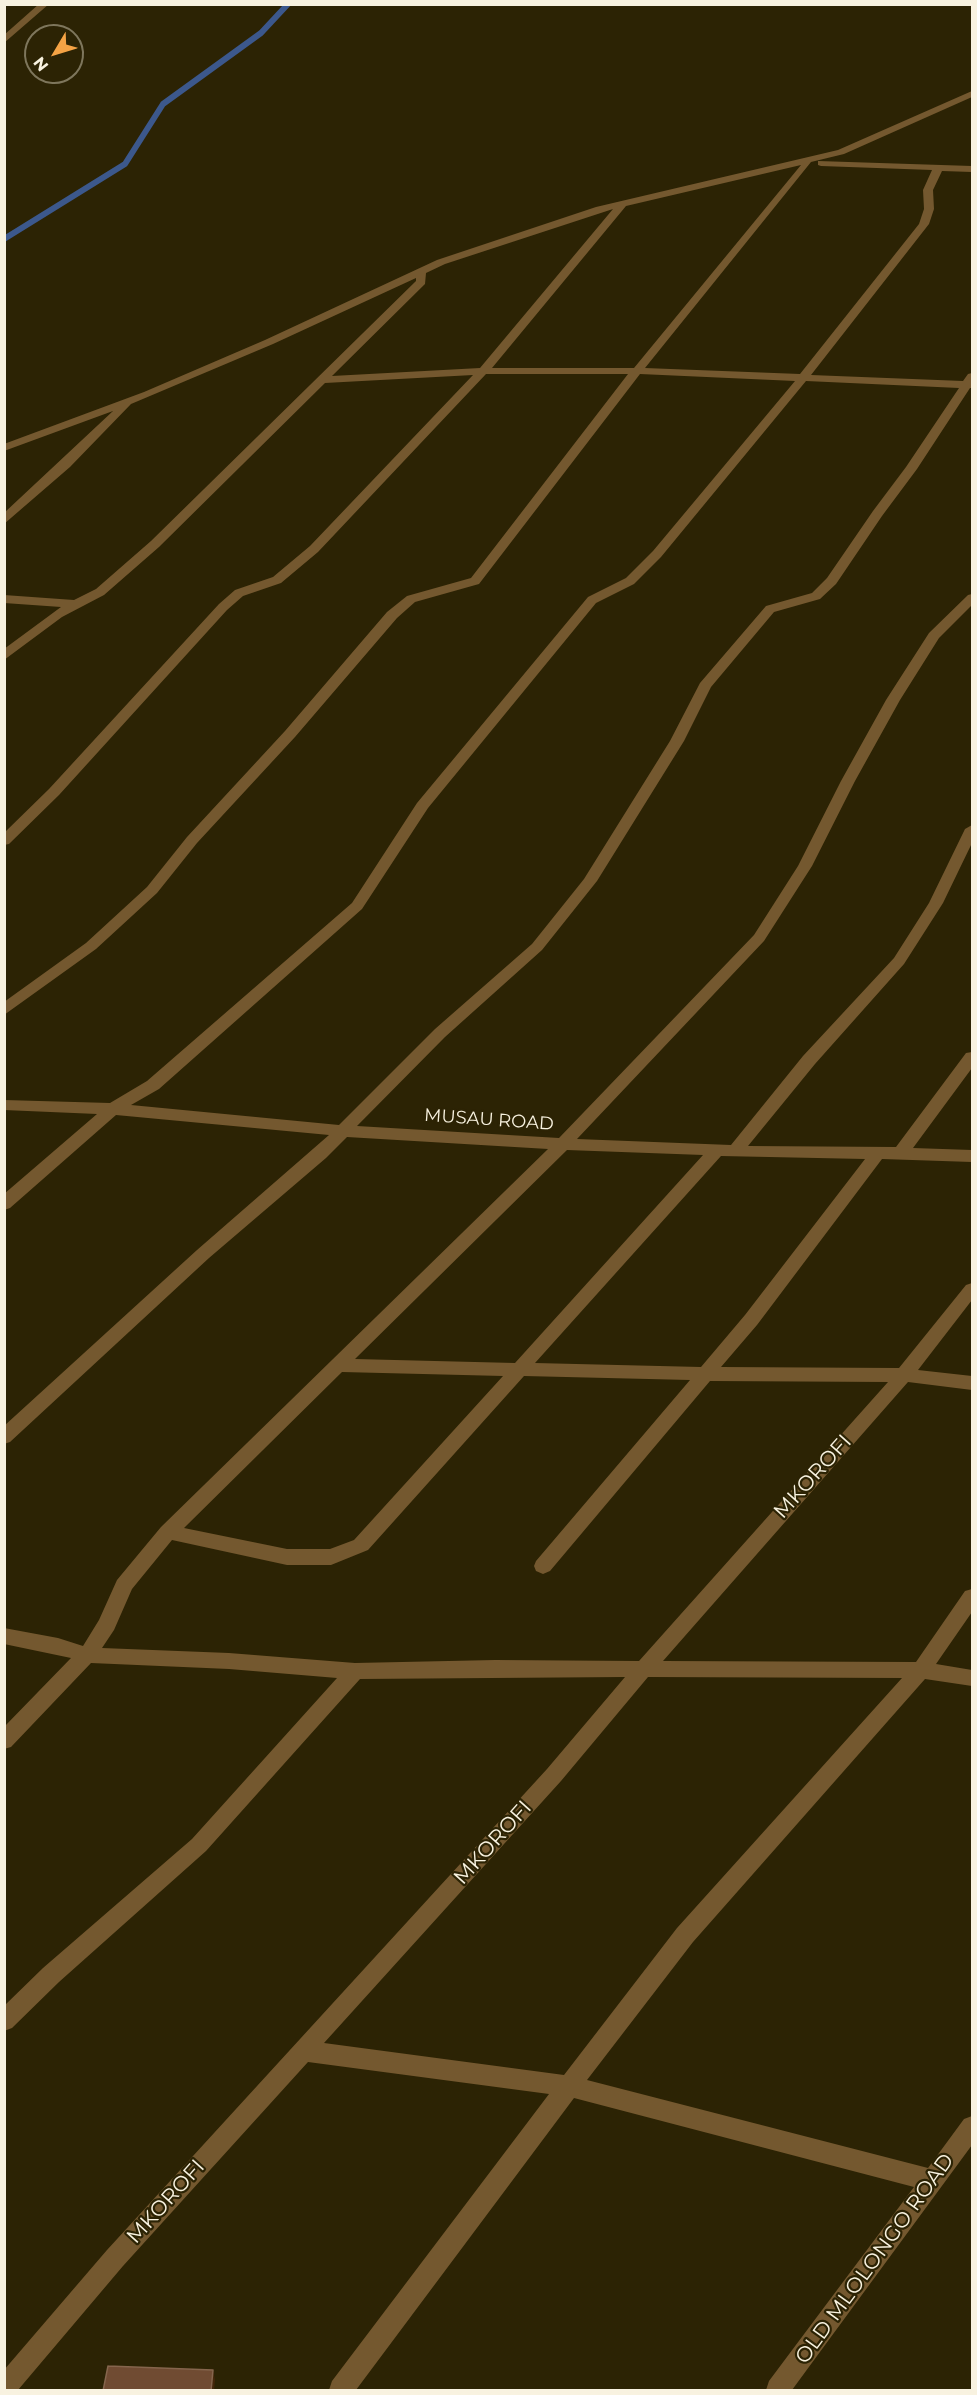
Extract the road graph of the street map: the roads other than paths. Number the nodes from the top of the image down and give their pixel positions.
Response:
1 (45, 4) edge
2 (4, 40) edge
3 (972, 94) edge
4 (803, 162) junction
5 (972, 162) edge
6 (938, 168) junction
7 (967, 168) edge
8 (623, 203) junction
9 (421, 272) junction
10 (483, 371) junction
11 (637, 371) junction
12 (804, 378) junction
13 (321, 380) junction
14 (971, 382) edge
15 (130, 400) junction
16 (4, 448) edge
17 (4, 520) edge
18 (972, 598) edge
19 (4, 599) edge
20 (76, 604) junction
21 (4, 656) edge
22 (972, 829) edge
23 (4, 841) edge
24 (4, 1010) edge
25 (972, 1057) edge
26 (4, 1105) edge
27 (113, 1109) junction
28 (344, 1131) junction
29 (563, 1144) junction
30 (727, 1149) junction
31 (878, 1153) junction
32 (901, 1153) junction
33 (972, 1156) edge
34 (4, 1204) edge
35 (972, 1289) edge
36 (339, 1365) junction
37 (519, 1371) junction
38 (706, 1374) junction
39 (904, 1375) junction
40 (972, 1383) edge
41 (4, 1437) edge
42 (168, 1532) junction
43 (543, 1566) dead end
44 (972, 1597) edge
45 (4, 1636) edge
46 (87, 1655) junction
47 (644, 1668) junction
48 (921, 1670) junction
49 (355, 1671) junction
50 (972, 1678) edge
51 (4, 1740) edge
52 (4, 2021) edge
53 (303, 2051) junction
54 (569, 2086) junction
55 (972, 2127) edge
56 (933, 2181) junction
57 (4, 2389) edge
58 (342, 2391) edge
59 (778, 2391) edge

1 - 2 street
3 - 4 street
4 - 6 street
4 - 8 street
4 - 11 street
5 - 7 street
6 - 7 street
6 - 12 street
8 - 9 street
8 - 10 street
9 - 13 street
9 - 15 street
10 - 11 street
10 - 13 street
10 - 23 street
11 - 12 street
11 - 24 street
12 - 14 street
12 - 27 street
13 - 20 street
14 - 28 street
15 - 16 street
15 - 17 street
18 - 29 street
19 - 20 street
20 - 21 street
22 - 30 street
25 - 32 street
26 - 27 street, MUSAU ROAD
27 - 28 street, MUSAU ROAD
27 - 34 street
28 - 29 street, MUSAU ROAD
28 - 41 street
29 - 30 street, MUSAU ROAD
29 - 36 street
30 - 31 street, MUSAU ROAD
30 - 37 street
31 - 32 street, MUSAU ROAD
31 - 38 street
32 - 33 street, MUSAU ROAD
35 - 39 street, MKOROFI
36 - 37 street
36 - 42 street
37 - 38 street
37 - 42 street
38 - 39 street
38 - 43 street
39 - 40 street
39 - 47 street, MKOROFI
42 - 46 street
44 - 48 street
45 - 46 street
46 - 49 street
46 - 51 street
47 - 48 street
47 - 49 street
47 - 53 street, MKOROFI
48 - 50 street
48 - 54 street
49 - 52 street
53 - 54 street
53 - 57 street, MKOROFI
54 - 56 street
54 - 58 street
55 - 56 street, OLD MLOLONGO ROAD
56 - 59 street, OLD MLOLONGO ROAD

